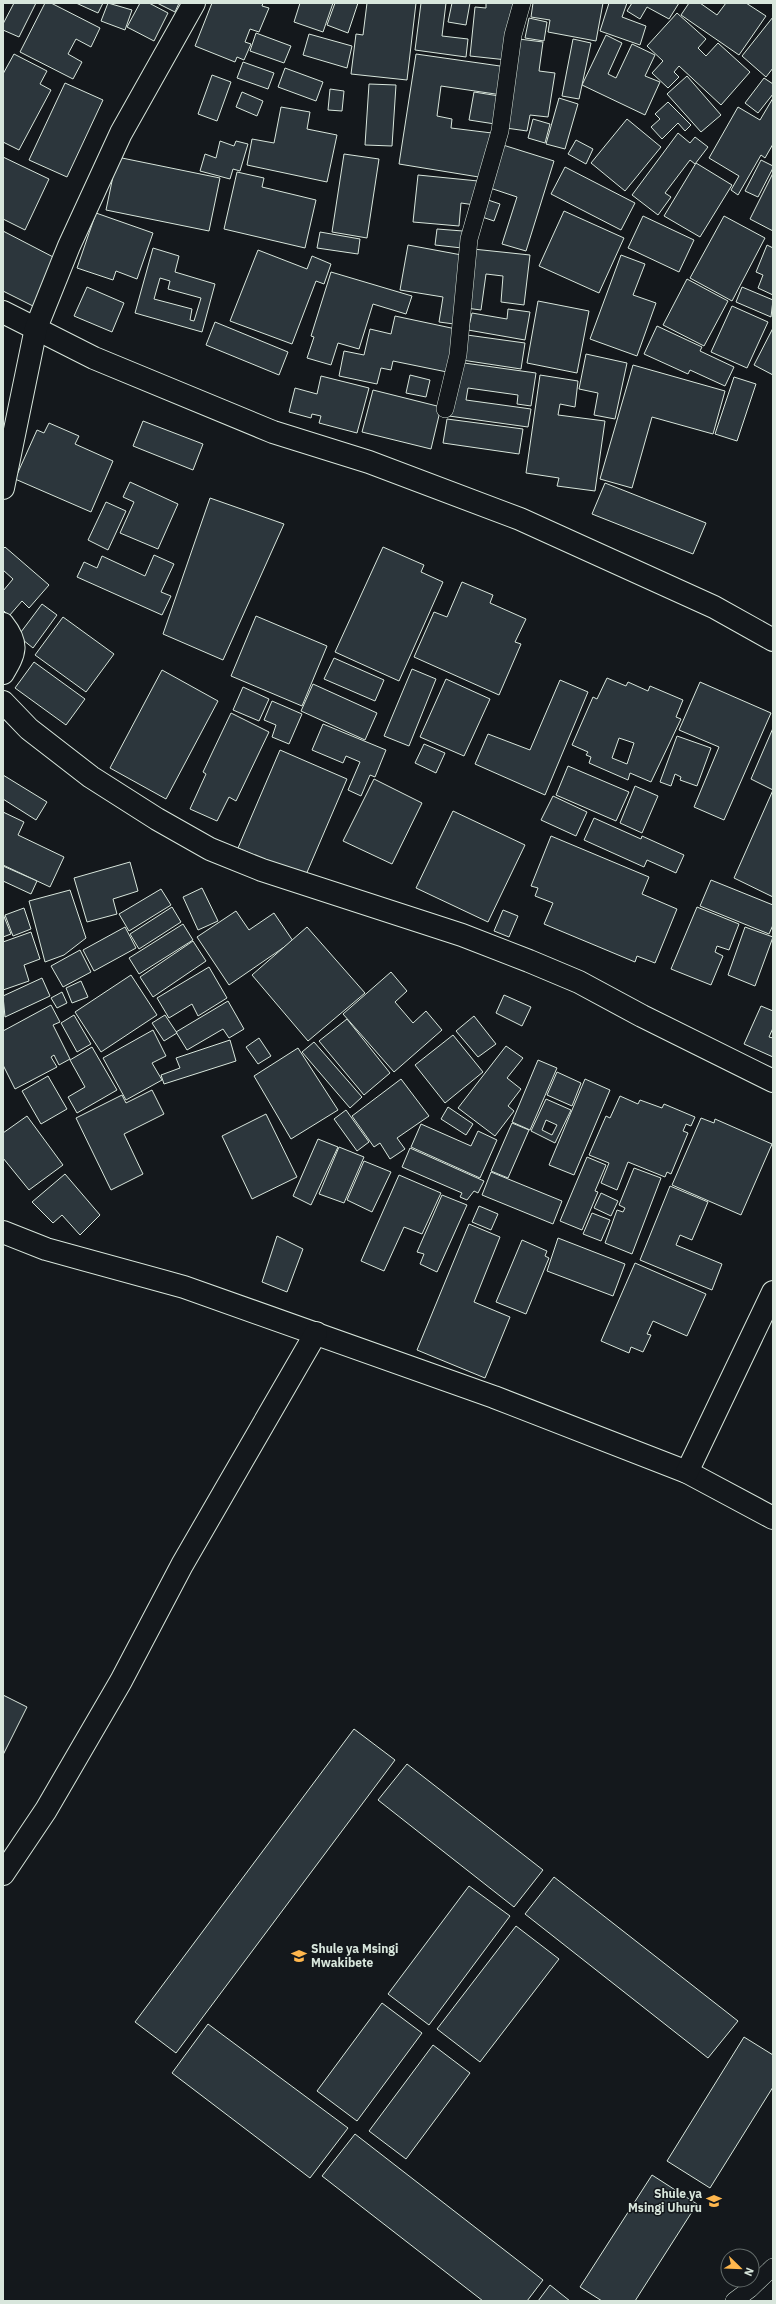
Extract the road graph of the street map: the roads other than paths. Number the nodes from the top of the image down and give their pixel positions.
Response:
1 (194, 3) edge
2 (522, 3) edge
3 (3, 312) edge
4 (36, 328) junction
5 (445, 409) dead end
6 (3, 488) edge
7 (3, 624) edge
8 (773, 640) edge
9 (3, 673) edge
10 (3, 702) edge
11 (773, 1081) edge
12 (3, 1232) edge
13 (773, 1292) edge
14 (316, 1333) junction
15 (687, 1472) junction
16 (773, 1518) edge
17 (3, 1874) edge
18 (773, 2267) edge
19 (734, 2301) edge

1 - 4 street
2 - 5 lane
3 - 4 street
4 - 6 street
4 - 8 street
7 - 9 street
10 - 11 street
12 - 14 street
13 - 15 street
14 - 15 street
14 - 17 street
15 - 16 street
18 - 19 lane

